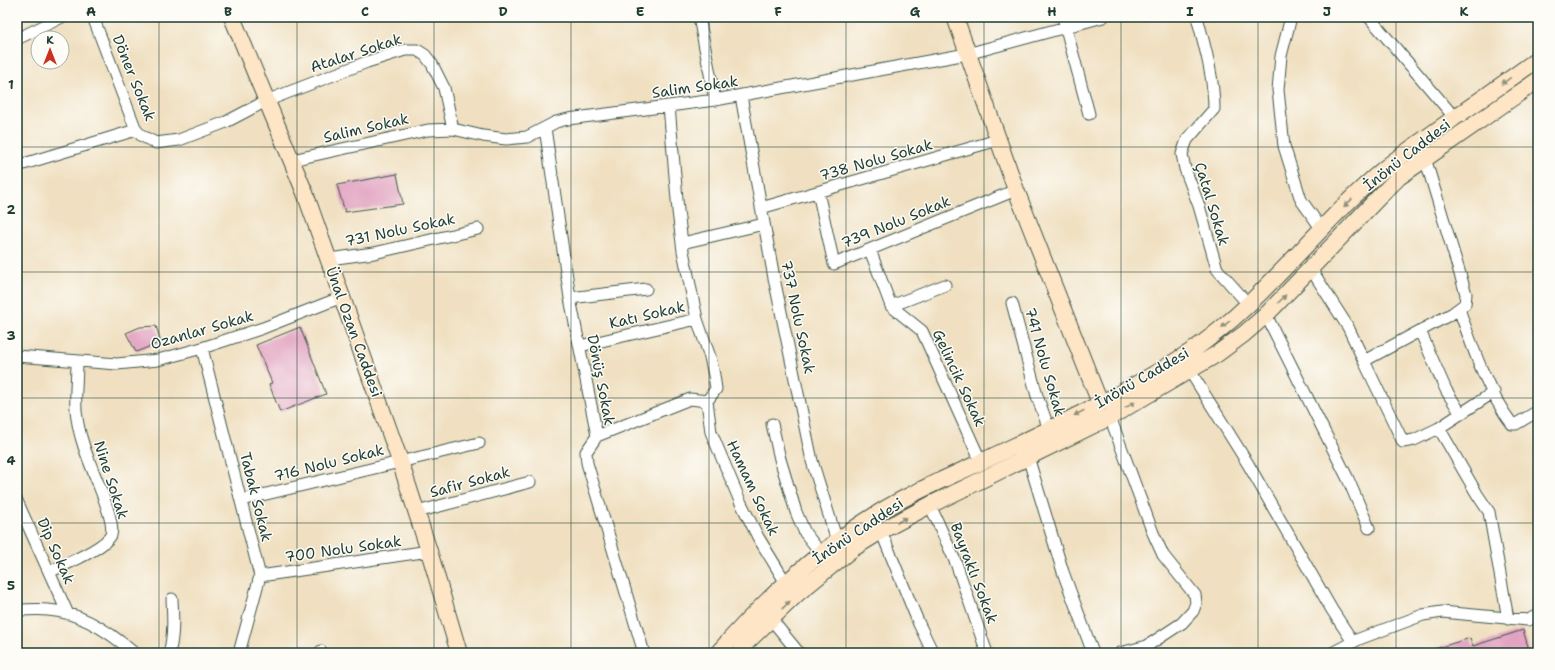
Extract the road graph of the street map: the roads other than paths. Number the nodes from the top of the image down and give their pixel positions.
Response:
1 (62, 17) edge
2 (93, 17) edge
3 (232, 17) edge
4 (698, 17) edge
5 (955, 17) edge
6 (1104, 17) edge
7 (1198, 17) edge
8 (1290, 17) edge
9 (1369, 17) edge
10 (1065, 22) edge
11 (17, 39) edge
12 (967, 54) junction
13 (1538, 59) edge
14 (1538, 80) edge
15 (740, 96) junction
16 (715, 100) junction
17 (266, 101) junction
18 (669, 106) junction
19 (1089, 114) dead end
20 (1455, 118) junction
21 (545, 128) junction
22 (453, 129) junction
23 (136, 130) junction
24 (998, 140) junction
25 (1425, 158) junction
26 (292, 160) junction
27 (17, 166) edge
28 (1016, 190) junction
29 (818, 192) junction
30 (761, 208) junction
31 (764, 224) junction
32 (1321, 228) junction
33 (478, 229) dead end
34 (682, 242) junction
35 (870, 250) junction
36 (329, 259) junction
37 (1311, 269) junction
38 (945, 285) dead end
39 (646, 289) dead end
40 (342, 297) junction
41 (570, 298) junction
42 (1012, 303) dead end
43 (1248, 304) junction
44 (891, 306) junction
45 (1458, 309) junction
46 (1266, 315) junction
47 (697, 319) junction
48 (1420, 331) junction
49 (580, 346) junction
50 (202, 348) junction
51 (17, 356) edge
52 (77, 361) junction
53 (1364, 361) junction
54 (1190, 371) junction
55 (1494, 392) junction
56 (706, 401) junction
57 (1100, 403) junction
58 (1538, 411) edge
59 (1461, 414) junction
60 (1110, 417) junction
61 (772, 424) dead end
62 (1439, 428) junction
63 (1049, 429) junction
64 (597, 436) junction
65 (479, 443) dead end
66 (1028, 457) junction
67 (400, 461) junction
68 (981, 462) junction
69 (530, 482) dead end
70 (241, 500) junction
71 (17, 501) edge
72 (930, 505) junction
73 (417, 512) junction
74 (1369, 528) dead end
75 (881, 531) junction
76 (837, 541) junction
77 (429, 551) junction
78 (821, 553) junction
79 (49, 572) junction
80 (260, 576) junction
81 (786, 583) junction
82 (172, 599) dead end
83 (17, 610) edge
84 (68, 614) junction
85 (1538, 614) edge
86 (771, 619) junction
87 (1508, 619) junction
88 (1353, 642) junction
89 (134, 653) edge
90 (169, 653) edge
91 (239, 653) edge
92 (459, 653) edge
93 (644, 653) edge
94 (718, 653) edge
95 (740, 653) edge
96 (798, 653) edge
97 (933, 653) edge
98 (987, 653) edge
99 (1093, 653) edge
100 (1120, 653) edge
101 (1332, 653) edge

1 - 11 street
2 - 23 street, Döner Sokak
3 - 17 main road, Ünal Ozan Caddesi
4 - 16 street
5 - 12 main road
6 - 10 street, Salim Sokak
7 - 43 street, Çatal Sokak
8 - 32 street
9 - 20 street
10 - 12 street, Salim Sokak
10 - 19 street
12 - 15 street, Salim Sokak
12 - 24 main road
13 -> 20 main road, İnönü Caddesi
14 - 25 main road, İnönü Caddesi
15 - 16 street, Salim Sokak
15 - 30 street, 737 Nolu Sokak
16 - 18 street, Salim Sokak
17 - 22 street, Atalar Sokak
17 - 23 street, Döner Sokak
17 - 26 main road, Ünal Ozan Caddesi
18 - 21 street, Salim Sokak
18 - 34 street
20 -> 32 main road, İnönü Caddesi
21 - 22 street, Salim Sokak
21 - 41 street, Dönüş Sokak
22 - 26 street, Salim Sokak
23 - 27 street
24 - 28 main road
24 - 29 street, 738 Nolu Sokak
25 - 37 main road, İnönü Caddesi
25 - 45 street
26 - 36 main road, Ünal Ozan Caddesi
28 - 35 street, 739 Nolu Sokak
28 - 57 main road
29 - 30 street, 738 Nolu Sokak
29 - 35 street, 739 Nolu Sokak
30 - 31 street, 737 Nolu Sokak
31 - 34 street
31 - 76 street, 737 Nolu Sokak
32 - 43 main road, İnönü Caddesi
33 - 36 street, 731 Nolu Sokak
34 - 47 street
35 - 44 street
36 - 40 main road, Ünal Ozan Caddesi
46 -> 37 main road, İnönü Caddesi
37 - 53 street
38 - 44 street
39 - 41 street
40 - 50 street, Ozanlar Sokak
40 - 67 main road, Ünal Ozan Caddesi
41 - 49 street, Dönüş Sokak
42 - 63 street, 741 Nolu Sokak
43 -> 57 main road, İnönü Caddesi
44 - 68 street, Gelincik Sokak
45 - 48 street
45 - 55 street
46 - 54 main road, İnönü Caddesi
46 - 74 street
47 - 49 street, Katı Sokak
47 - 56 street
48 - 53 street
48 - 59 street
49 - 64 street, Dönüş Sokak
50 - 52 street, Ozanlar Sokak
50 - 70 street, Tabak Sokak
51 - 52 street, Ozanlar Sokak
52 - 79 street, Nine Sokak
53 - 62 street
60 -> 54 main road, İnönü Caddesi
54 - 88 street
55 - 58 street
55 - 59 street
56 - 64 street
56 - 81 street, Hamam Sokak
57 -> 63 main road, İnönü Caddesi
59 - 62 street
60 - 66 main road, İnönü Caddesi
60 - 100 street
61 - 78 street
62 - 87 street
63 - 68 main road, İnönü Caddesi
64 - 93 street, Dönüş Sokak
65 - 67 street, 716 Nolu Sokak
66 - 72 main road, İnönü Caddesi
66 - 99 street
67 - 70 street, 716 Nolu Sokak
67 - 73 main road, Ünal Ozan Caddesi
68 - 76 main road, İnönü Caddesi
69 - 73 street, Safir Sokak
70 - 80 street, Tabak Sokak
71 - 79 street, Dip Sokak
75 -> 72 main road, İnönü Caddesi
72 - 98 street, Bayraklı Sokak
73 - 77 main road, Ünal Ozan Caddesi
86 -> 75 main road, İnönü Caddesi
75 - 97 street
76 - 78 main road, İnönü Caddesi
77 - 80 street, 700 Nolu Sokak
77 - 92 main road, Ünal Ozan Caddesi
78 - 81 main road, İnönü Caddesi
79 - 84 street, Dip Sokak
80 - 91 street, Tabak Sokak
81 - 94 main road, İnönü Caddesi
82 - 90 street
83 - 84 street
84 - 89 street
85 - 87 street
86 - 95 main road, İnönü Caddesi
86 - 96 street
87 - 88 street
88 - 101 street

